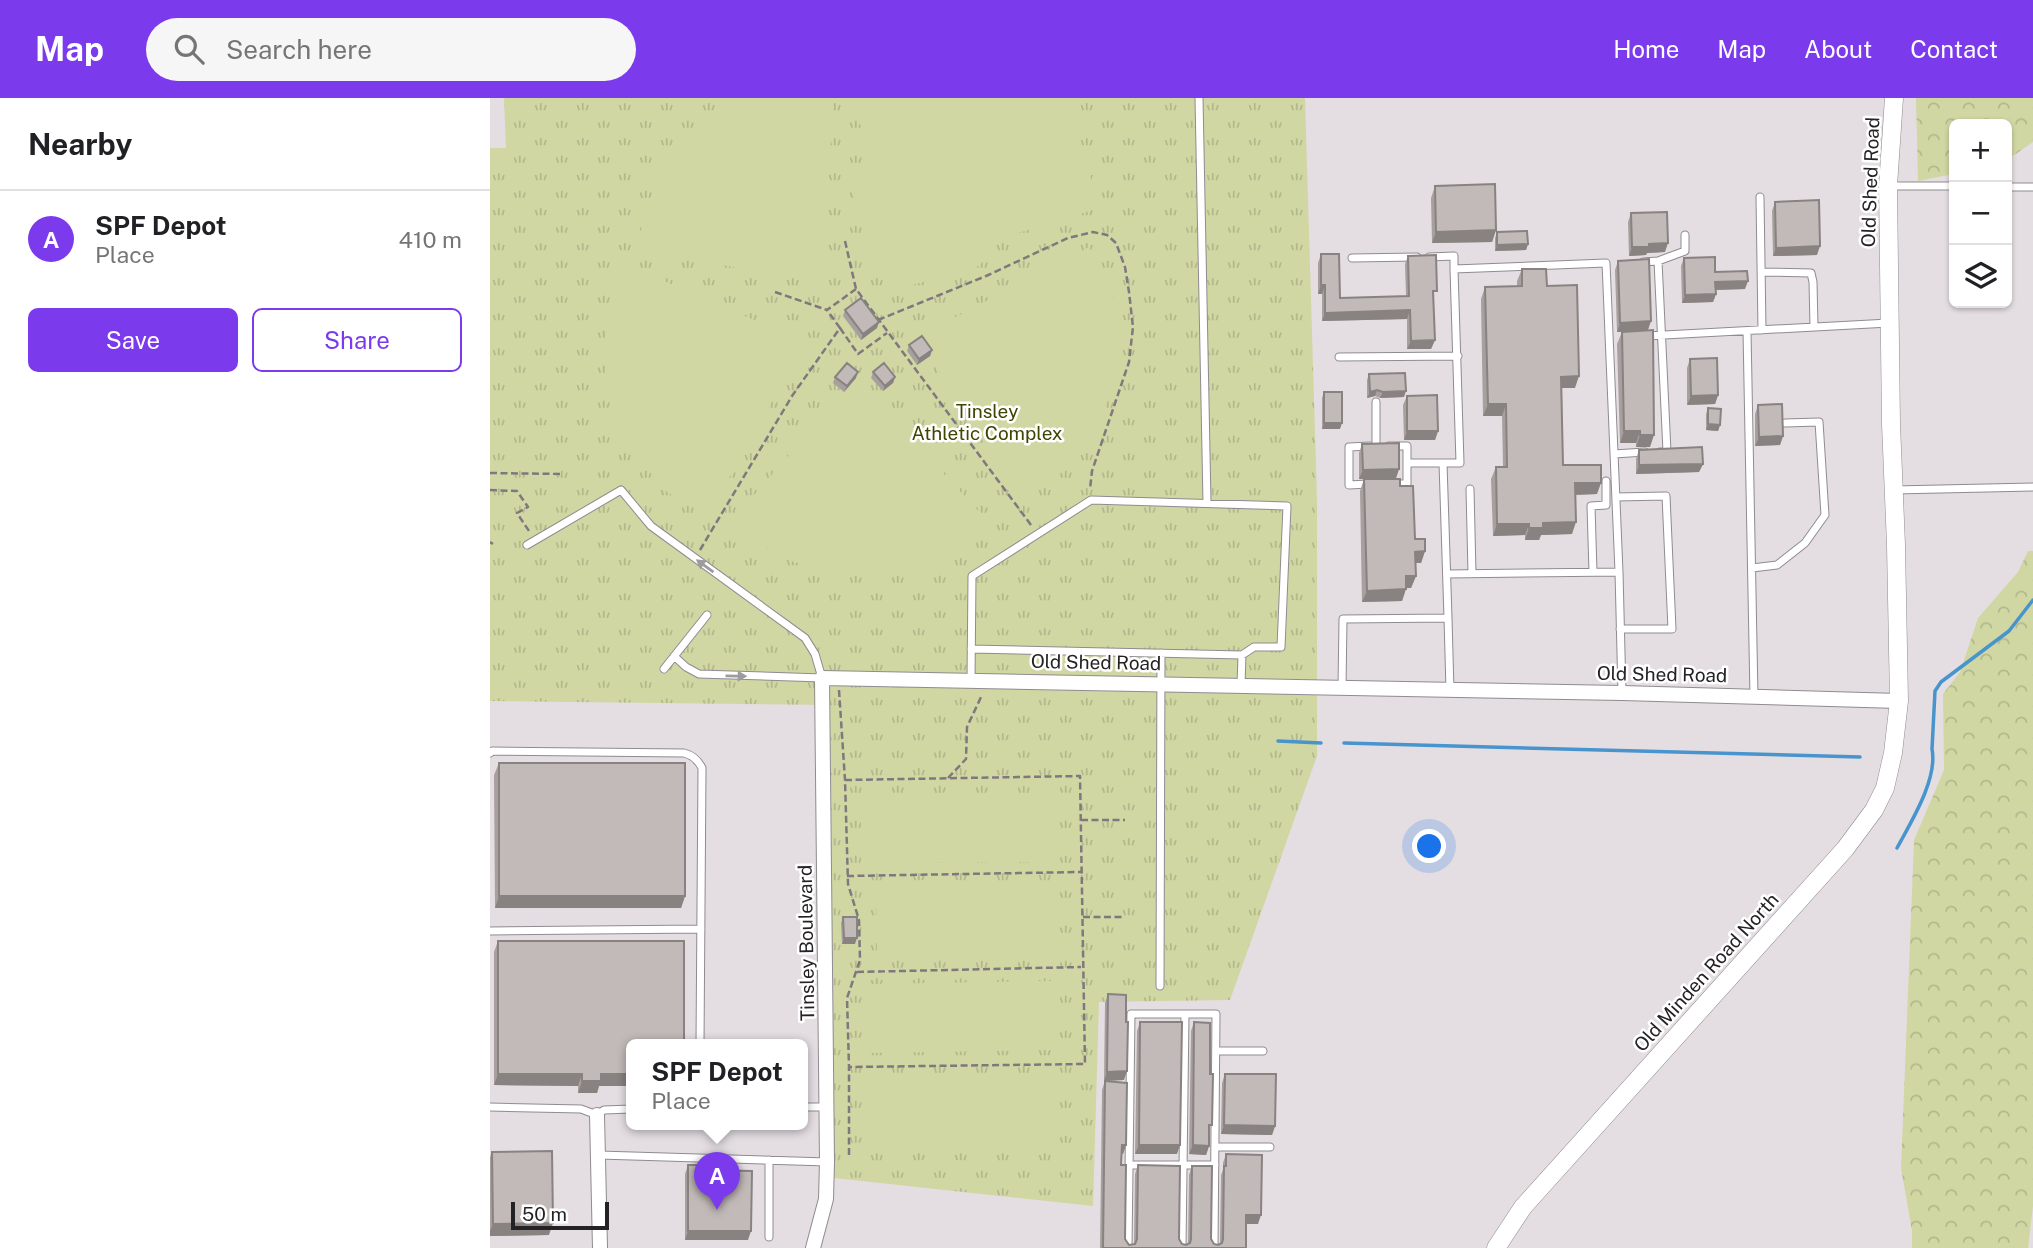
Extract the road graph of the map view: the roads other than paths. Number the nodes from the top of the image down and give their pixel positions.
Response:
1 (1199, 98) edge
2 (1894, 98) edge
3 (1888, 186) junction
4 (1949, 186) edge
5 (2012, 187) edge
6 (2033, 187) edge
7 (1760, 197) dead end
8 (1685, 235) dead end
9 (1352, 258) dead end
10 (1658, 261) junction
11 (1632, 262) edge
12 (1606, 263) junction
13 (1619, 263) edge
14 (1454, 269) junction
15 (1762, 272) junction
16 (1890, 323) junction
17 (1814, 327) junction
18 (1762, 330) junction
19 (1747, 331) junction
20 (1662, 335) junction
21 (1636, 337) edge
22 (1610, 338) junction
23 (1623, 338) edge
24 (1458, 356) junction
25 (1339, 357) dead end
26 (1376, 402) dead end
27 (1785, 423) edge
28 (1377, 446) junction
29 (1614, 454) junction
30 (1408, 463) junction
31 (1443, 463) junction
32 (1606, 481) dead end
33 (1372, 484) edge
34 (1384, 484) edge
35 (2033, 487) edge
36 (1470, 489) dead end
37 (1894, 490) junction
38 (1616, 497) junction
39 (1208, 503) junction
40 (527, 545) dead end
41 (1752, 568) junction
42 (1593, 572) junction
43 (1619, 572) junction
44 (1447, 573) junction
45 (1472, 573) junction
46 (707, 615) dead end
47 (1448, 618) junction
48 (1620, 629) junction
49 (971, 649) junction
50 (1161, 653) junction
51 (1242, 654) junction
52 (674, 656) junction
53 (664, 669) dead end
54 (822, 678) junction
55 (978, 681) junction
56 (1161, 684) junction
57 (1241, 686) junction
58 (1342, 688) junction
59 (1450, 691) junction
60 (1622, 693) junction
61 (1754, 697) junction
62 (1899, 701) junction
63 (490, 753) edge
64 (701, 929) junction
65 (490, 930) edge
66 (1160, 986) dead end
67 (1185, 1014) junction
68 (700, 1039) edge
69 (1216, 1051) junction
70 (1263, 1051) dead end
71 (1118, 1086) edge
72 (1130, 1086) junction
73 (490, 1107) edge
74 (808, 1107) edge
75 (827, 1107) junction
76 (626, 1109) edge
77 (597, 1115) junction
78 (1215, 1147) junction
79 (1270, 1147) dead end
80 (598, 1154) junction
81 (769, 1160) junction
82 (827, 1162) junction
83 (1129, 1165) junction
84 (1183, 1165) junction
85 (1214, 1165) junction
86 (769, 1237) dead end
87 (600, 1248) edge
88 (813, 1248) edge
89 (1128, 1248) edge
90 (1182, 1248) edge
91 (1214, 1248) edge
92 (1496, 1248) edge

1 - 39 lane
2 - 3 street, Old Shed Road
3 - 4 lane
3 - 16 street, Old Shed Road
5 - 6 lane
7 - 15 lane
8 - 10 lane
9 - 14 lane
10 - 11 lane
10 - 20 lane
12 - 13 lane
12 - 14 lane
12 - 22 lane
14 - 24 lane
15 - 17 lane
15 - 18 lane
16 - 17 lane
16 - 37 street, Old Shed Road
17 - 18 lane
18 - 19 lane
19 - 20 lane
19 - 41 lane
20 - 21 lane
20 - 29 lane
22 - 23 lane
22 - 29 lane
24 - 25 lane
24 - 31 lane
26 - 28 lane
27 - 41 lane
28 - 30 lane
28 - 33 lane
29 - 38 lane
30 - 31 lane
30 - 34 lane
31 - 44 lane
32 - 42 lane
35 - 37 lane
36 - 45 lane
37 - 62 street, Old Shed Road
38 - 43 lane
38 - 48 lane
39 - 49 lane
39 - 51 lane
54 -> 40 lane
41 - 61 lane
42 - 43 lane
42 - 45 lane
43 - 48 lane
44 - 45 lane
44 - 47 lane
46 - 52 lane
47 - 58 lane
47 - 59 lane
48 - 60 lane
49 - 50 lane
49 - 55 lane
50 - 51 lane
50 - 56 lane
51 - 57 lane
52 - 53 lane
52 -> 54 lane
54 - 55 street, Old Shed Road
54 - 75 street, Tinsley Boulevard
55 - 56 street, Old Shed Road
56 - 57 street, Old Shed Road
56 - 66 lane
57 - 58 street, Old Shed Road
58 - 59 street, Old Shed Road
59 - 60 street, Old Shed Road
60 - 61 street, Old Shed Road
61 - 62 street, Old Shed Road
62 - 92 street, Old Minden Road North
63 - 64 lane
64 - 65 lane
64 - 68 lane
67 - 69 lane
67 - 72 lane
67 - 84 lane
69 - 70 lane
69 - 78 lane
71 - 72 lane
72 - 83 lane
73 - 77 lane
74 - 75 lane
75 - 82 street, Tinsley Boulevard
76 - 77 lane
77 - 80 street
78 - 79 lane
78 - 85 lane
80 - 81 lane
80 - 87 street
81 - 82 lane
81 - 86 lane
82 - 88 street, Tinsley Boulevard
83 - 84 lane
83 - 89 lane
84 - 85 lane
84 - 90 lane
85 - 91 lane

